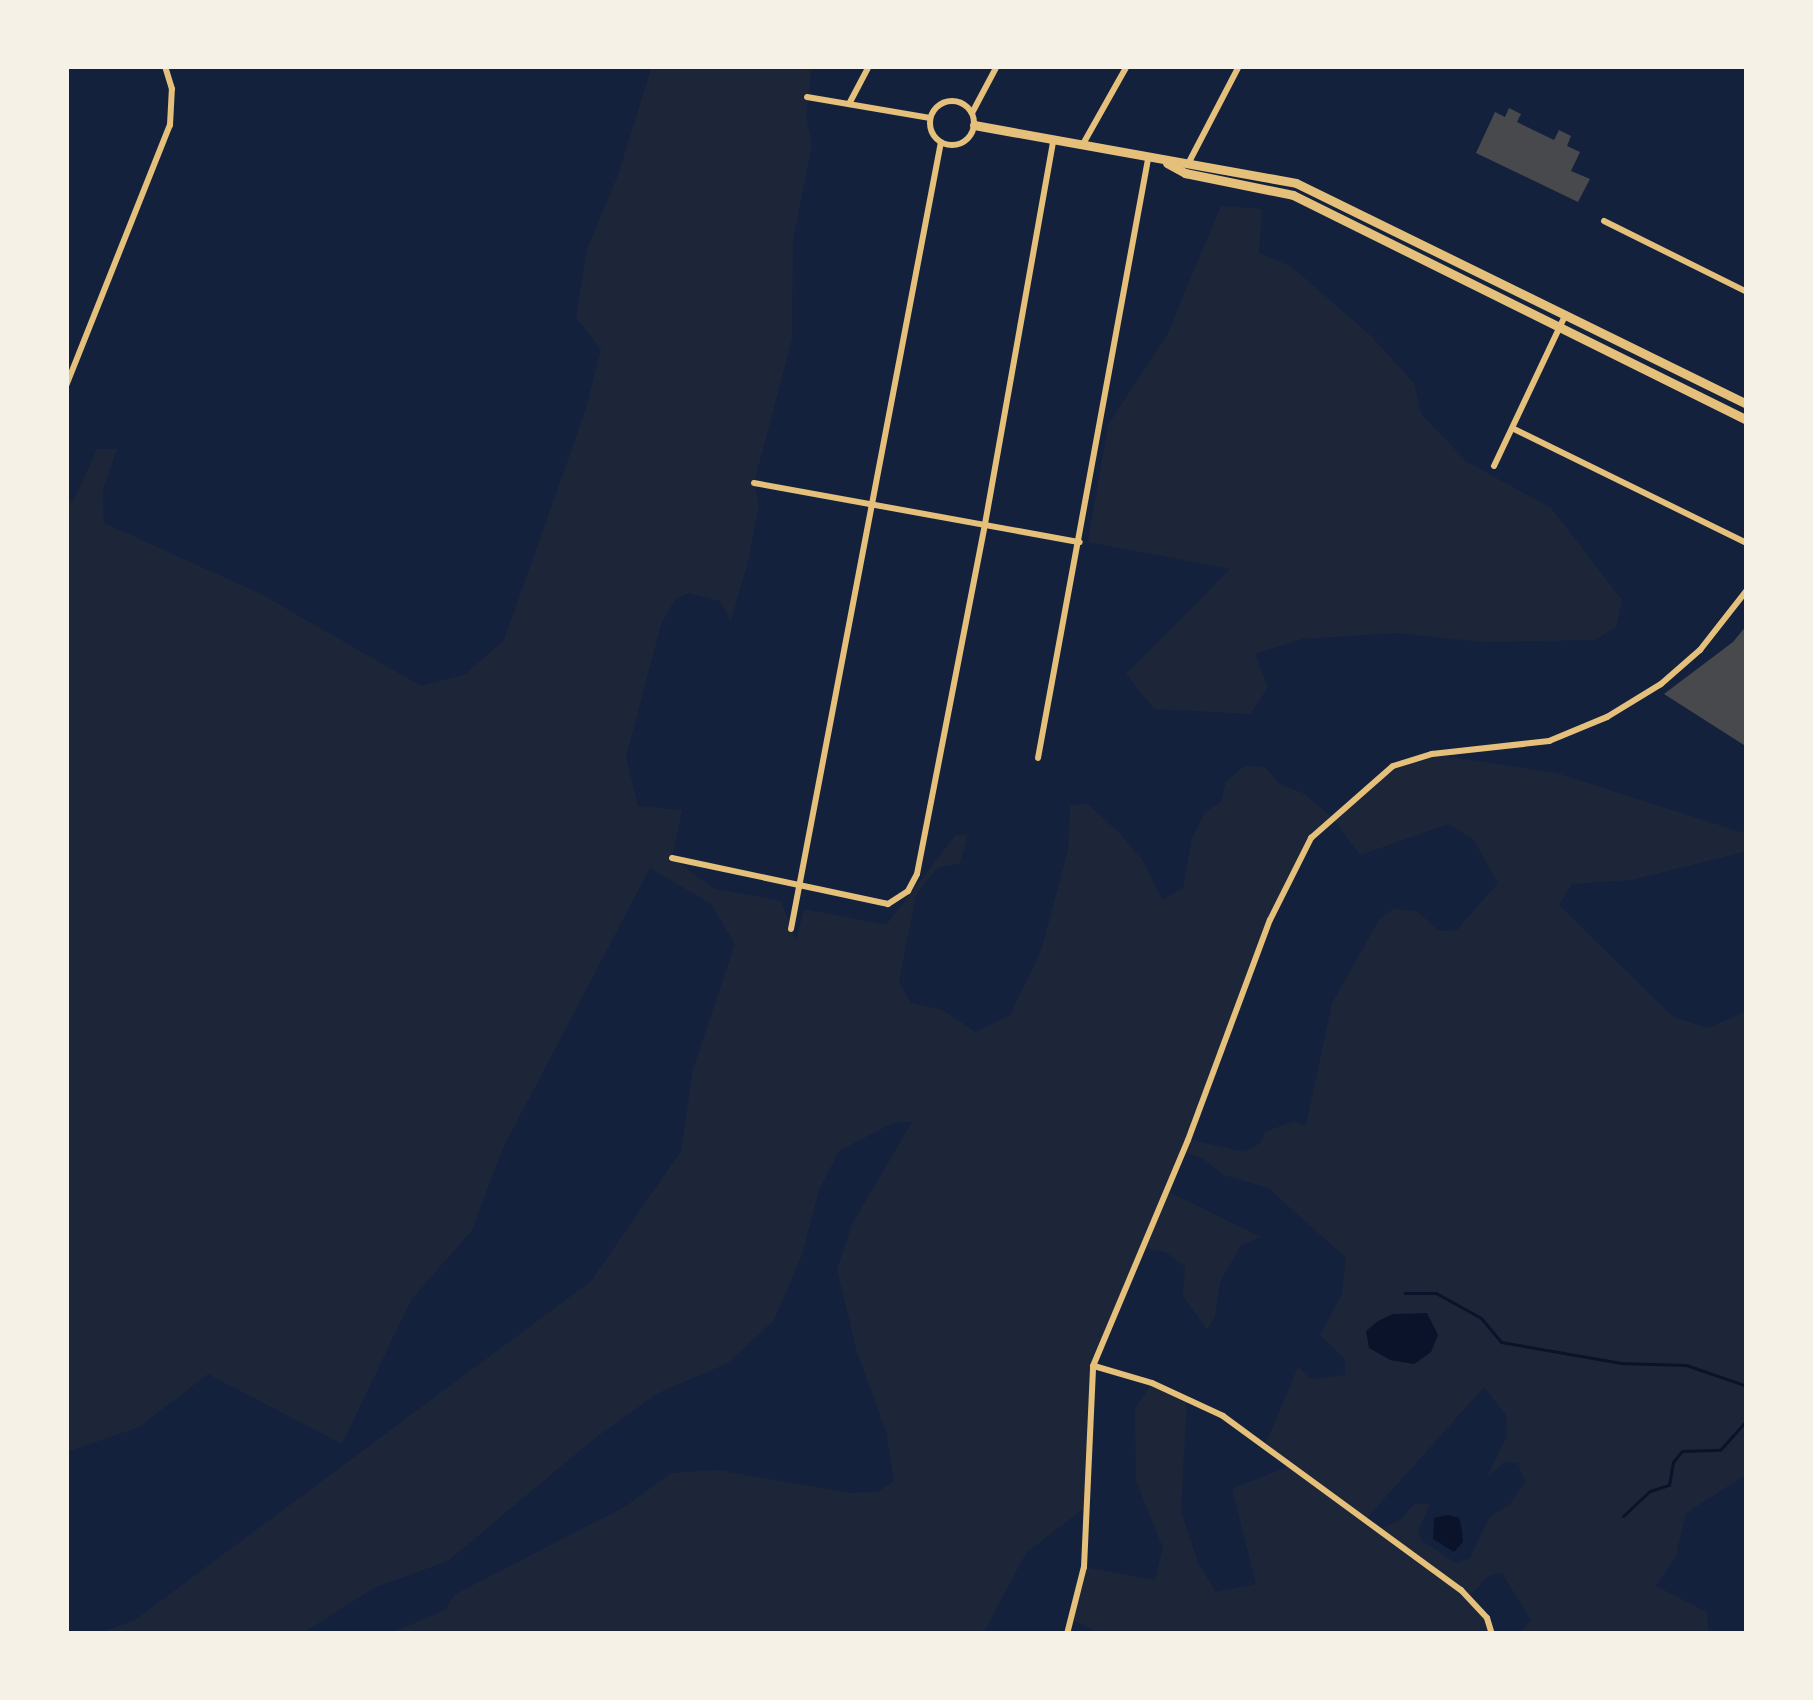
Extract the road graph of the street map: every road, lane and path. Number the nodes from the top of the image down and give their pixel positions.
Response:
1 (165, 66) edge
2 (869, 66) edge
3 (998, 66) edge
4 (1127, 66) edge
5 (1238, 66) edge
6 (807, 97) dead end
7 (849, 104) junction
8 (930, 118) junction
9 (973, 119) junction
10 (941, 142) junction
11 (1053, 142) junction
12 (1082, 147) junction
13 (1148, 160) junction
14 (1187, 167) junction
15 (1370, 219) junction
16 (1604, 221) dead end
17 (1365, 230) junction
18 (1502, 282) junction
19 (1747, 292) edge
20 (1496, 295) junction
21 (1566, 314) junction
22 (1560, 326) junction
23 (1600, 331) junction
24 (1594, 344) junction
25 (66, 386) edge
26 (1747, 404) edge
27 (1747, 420) edge
28 (1514, 429) junction
29 (1494, 466) dead end
30 (754, 483) dead end
31 (873, 503) junction
32 (985, 524) junction
33 (1080, 542) junction
34 (1747, 543) edge
35 (1747, 590) edge
36 (1038, 758) dead end
37 (672, 858) dead end
38 (800, 888) junction
39 (791, 928) dead end
40 (1093, 1366) junction
41 (1067, 1634) edge
42 (1492, 1634) edge

1 - 25 street
2 - 7 street
3 - 9 street
4 - 12 street
5 - 14 street
6 - 7 street
7 - 8 street
8 - 9 street
8 - 10 street
9 - 10 street
9 - 11 street
10 - 31 street
11 - 12 street
11 - 32 street
12 - 13 street
13 - 14 street
13 - 33 street
14 - 15 street
14 - 17 street
15 - 17 street
15 - 18 street
16 - 19 street
17 - 20 street
18 - 20 street
18 - 21 street
20 - 22 street
21 - 22 street
21 - 23 street
22 - 24 street
22 - 28 street
23 - 24 street
23 - 26 street
24 - 27 street
28 - 29 street
28 - 34 street
30 - 31 street
31 - 32 street
31 - 38 street
32 - 33 street
32 - 38 street
33 - 36 street
35 - 40 street
37 - 38 street
38 - 39 street
40 - 41 street
40 - 42 street

